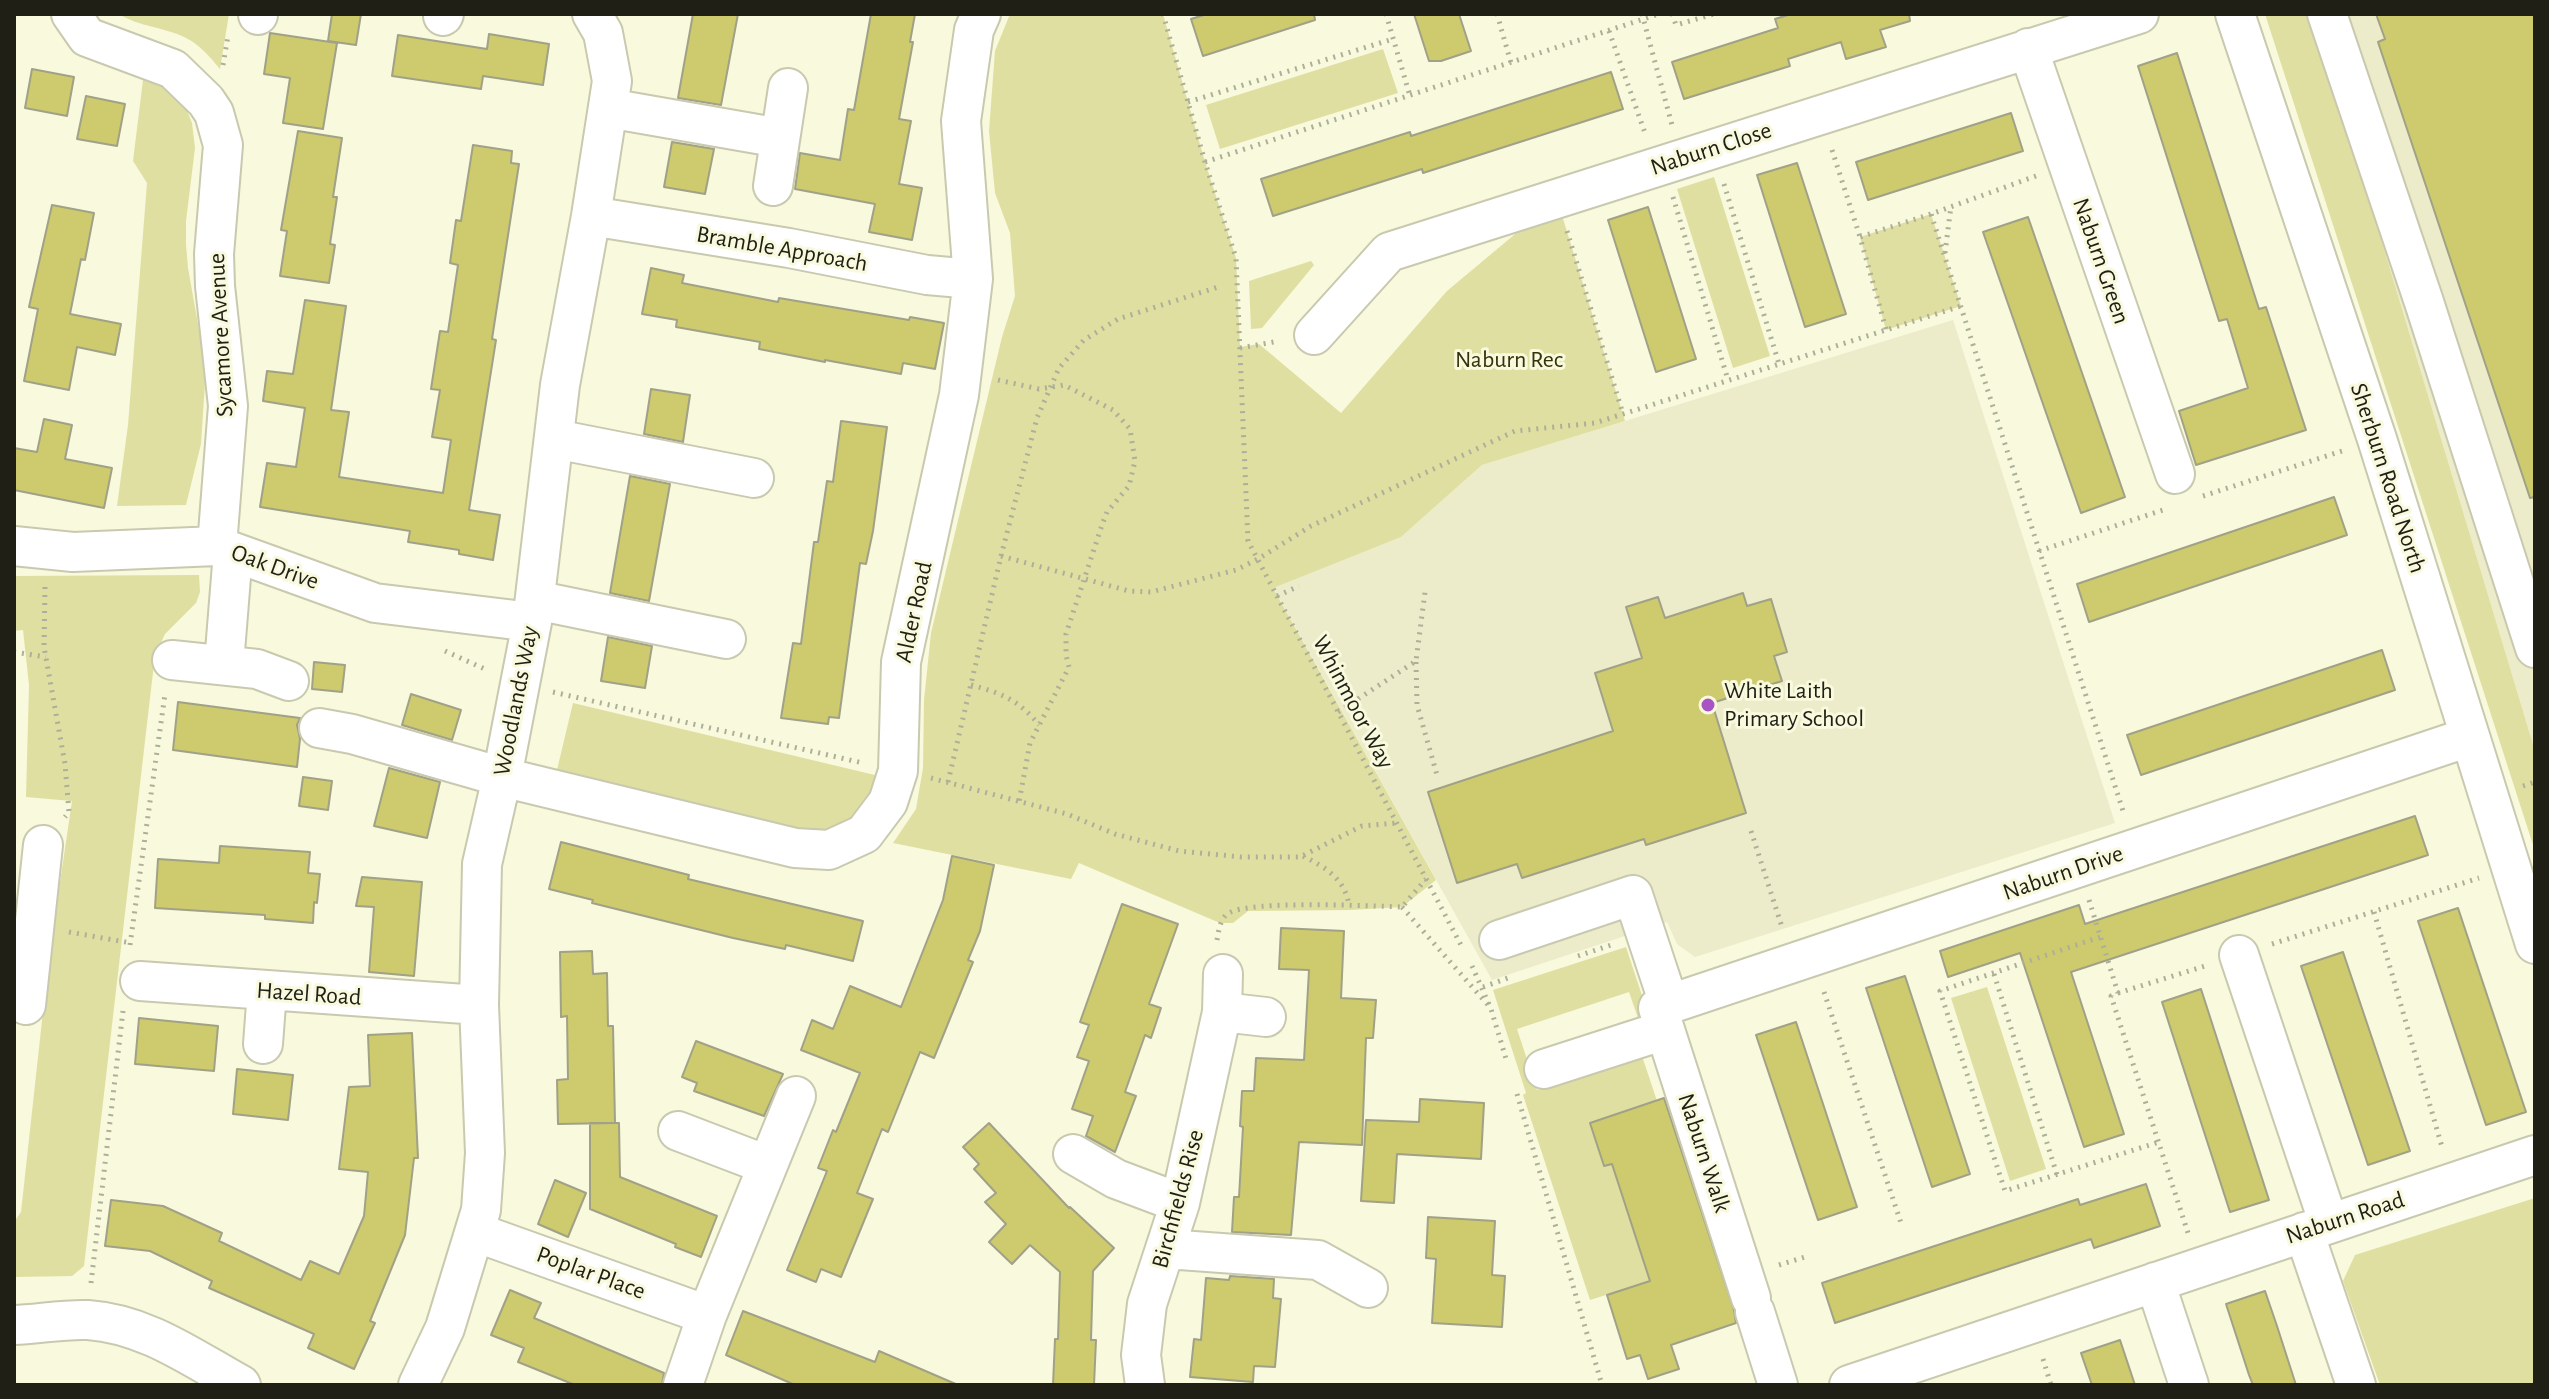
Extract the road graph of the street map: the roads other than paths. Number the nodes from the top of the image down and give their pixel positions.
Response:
1 (71, 14) edge
2 (592, 14) edge
3 (981, 14) edge
4 (2139, 14) edge
5 (2235, 14) edge
6 (2327, 14) edge
7 (2028, 48) junction
8 (788, 88) dead end
9 (608, 108) junction
10 (780, 138) junction
11 (773, 186) dead end
12 (591, 216) junction
13 (973, 279) junction
14 (1314, 335) dead end
15 (555, 439) junction
16 (2175, 474) dead end
17 (754, 478) dead end
18 (31, 548) edge
19 (225, 549) junction
20 (533, 611) junction
21 (726, 639) dead end
22 (2535, 648) edge
23 (172, 660) road end
24 (224, 664) junction
25 (289, 681) dead end
26 (319, 728) dead end
27 (2469, 737) junction
28 (502, 777) junction
29 (43, 845) road end
30 (1499, 940) dead end
31 (27, 942) edge
32 (2535, 944) edge
33 (2239, 955) road end
34 (1219, 959) road end
35 (130, 982) road end
36 (267, 991) junction
37 (26, 1005) dead end
38 (479, 1005) junction
39 (1222, 1012) junction
40 (1664, 1014) junction
41 (1266, 1017) dead end
42 (263, 1044) dead end
43 (1526, 1067) road end
44 (796, 1096) dead end
45 (678, 1131) dead end
46 (1073, 1154) dead end
47 (2535, 1155) edge
48 (767, 1165) junction
49 (1180, 1203) junction
50 (2317, 1228) junction
51 (475, 1232) junction
52 (1166, 1249) junction
53 (2155, 1282) junction
54 (1368, 1288) dead end
55 (707, 1315) junction
56 (14, 1325) edge
57 (241, 1385) edge
58 (418, 1385) edge
59 (683, 1385) edge
60 (1145, 1385) edge
61 (1778, 1385) edge
62 (1849, 1385) edge
63 (2189, 1385) edge
64 (2356, 1385) edge

1 - 19 street, Sycamore Avenue
2 - 9 street, Woodlands Way
3 - 13 street, Alder Road
4 - 7 street, Naburn Close
5 - 27 street, Sherburn Road North
6 - 22 street
7 - 14 street, Naburn Close
7 - 16 street, Naburn Green
8 - 10 street
9 - 10 street
9 - 12 street, Woodlands Way
10 - 11 street
12 - 13 street, Bramble Approach
12 - 15 street, Woodlands Way
13 - 28 street, Alder Road
15 - 17 street
15 - 20 street, Woodlands Way
18 - 19 street, Oak Drive
19 - 20 street, Oak Drive
19 - 24 street, Sycamore Avenue
20 - 21 street, Oak Drive
20 - 28 street, Woodlands Way
23 - 24 street
24 - 25 street
26 - 28 street, Alder Road
27 - 32 street, Sherburn Road North
27 - 40 street, Naburn Drive
28 - 38 street, Woodlands Way
29 - 31 street
30 - 40 street, Naburn Walk
31 - 37 street
33 - 50 street
34 - 39 street, Birchfields Rise
35 - 36 street, Hazel Road
36 - 38 street, Hazel Road
36 - 42 street
38 - 51 street, Woodlands Way
39 - 41 street
39 - 49 street, Birchfields Rise
40 - 43 street, Naburn Drive
40 - 61 street, Naburn Walk
44 - 48 street
45 - 48 street
46 - 49 street
47 - 50 street, Naburn Road
48 - 55 street
49 - 52 street, Birchfields Rise
50 - 53 street, Naburn Road
50 - 64 street
51 - 55 street, Poplar Place
51 - 58 street, Woodlands Way
52 - 54 street
52 - 60 street, Birchfields Rise
53 - 62 street, Naburn Road
53 - 63 street
55 - 59 street
56 - 57 street

